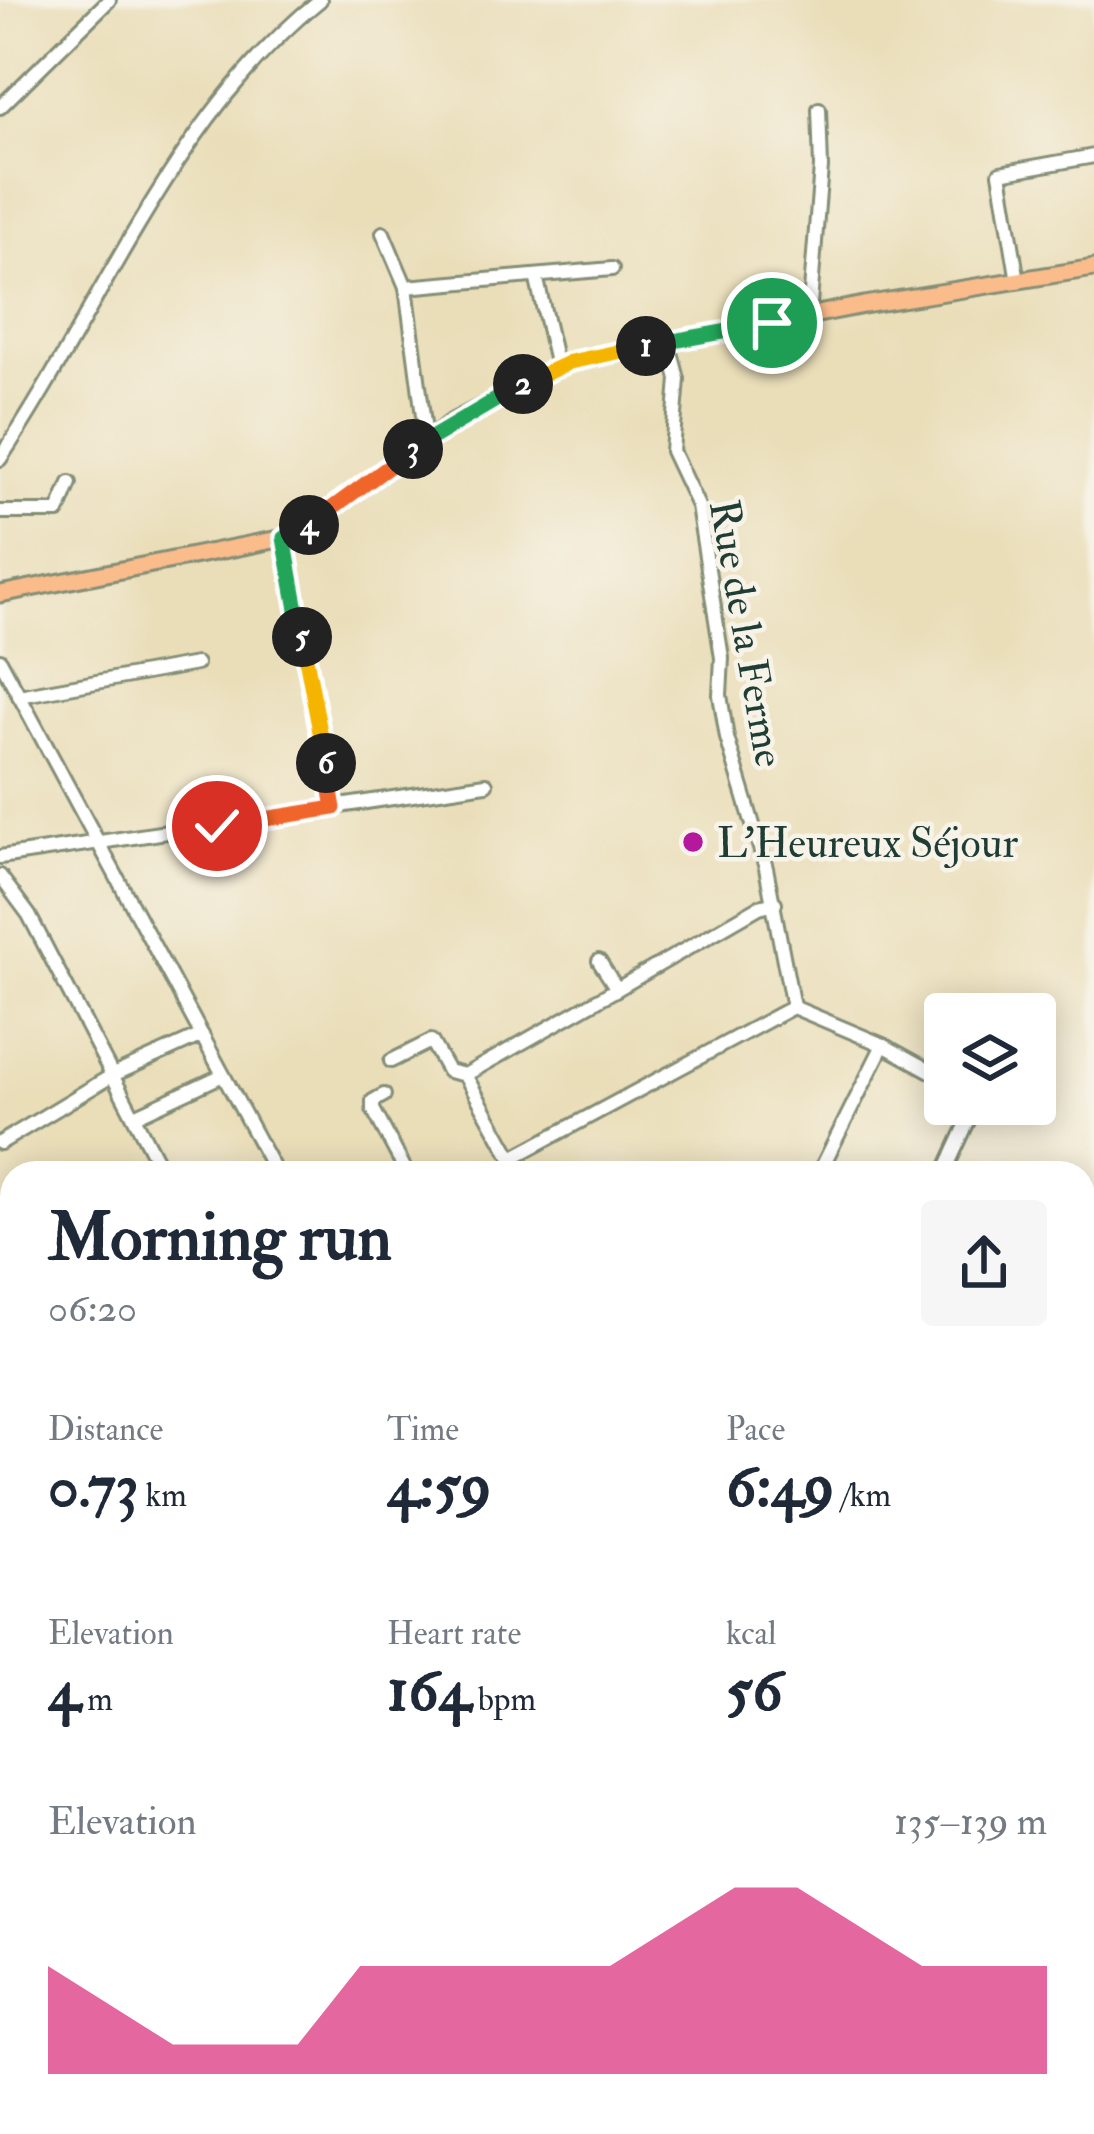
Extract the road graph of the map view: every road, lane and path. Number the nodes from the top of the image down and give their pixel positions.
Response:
1 (109, 0) edge
2 (294, 0) edge
3 (320, 0) edge
4 (296, 20) junction
5 (0, 107) edge
6 (819, 109) dead end
7 (1094, 156) edge
8 (383, 233) dead end
9 (1094, 268) edge
10 (612, 269) dead end
11 (536, 276) junction
12 (1018, 281) junction
13 (406, 287) junction
14 (808, 316) junction
15 (668, 341) junction
16 (556, 367) junction
17 (427, 440) junction
18 (0, 459) edge
19 (70, 482) dead end
20 (0, 512) edge
21 (284, 538) junction
22 (0, 594) edge
23 (0, 660) edge
24 (196, 664) dead end
25 (19, 696) junction
26 (486, 784) dead end
27 (334, 808) junction
28 (99, 844) junction
29 (0, 857) edge
30 (0, 876) edge
31 (775, 902) junction
32 (599, 961) dead end
33 (617, 989) junction
34 (793, 1007) junction
35 (202, 1035) junction
36 (883, 1045) junction
37 (391, 1061) dead end
38 (924, 1067) edge
39 (113, 1075) junction
40 (223, 1075) junction
41 (465, 1076) junction
42 (384, 1095) dead end
43 (135, 1116) junction
44 (966, 1125) edge
45 (0, 1143) edge
46 (512, 1158) junction
47 (157, 1161) edge
48 (270, 1161) edge
49 (401, 1161) edge
50 (514, 1161) edge
51 (825, 1161) edge
52 (950, 1161) edge

1 - 5 street
2 - 4 street
3 - 4 street
4 - 18 street
6 - 14 street
7 - 12 street
8 - 13 street
9 - 12 main road
10 - 11 street
11 - 13 street
11 - 16 street
12 - 14 main road
13 - 17 street
14 - 15 main road
15 - 16 main road
15 - 31 street, Rue de la Ferme
16 - 17 main road
17 - 21 main road
19 - 20 street
21 - 22 main road
21 - 27 street
23 - 25 street
24 - 25 street
25 - 28 street
26 - 27 street
27 - 28 street
28 - 29 street
28 - 35 street
30 - 39 street
31 - 33 street
31 - 34 street, Rue de la Ferme
32 - 33 street
33 - 41 street
34 - 36 street
34 - 46 street
35 - 39 street
35 - 40 street
36 - 38 street
36 - 51 street
37 - 41 street
39 - 43 street
39 - 45 street
40 - 43 street
40 - 48 street
41 - 46 street
42 - 49 street
43 - 47 street
44 - 52 street
46 - 50 street

